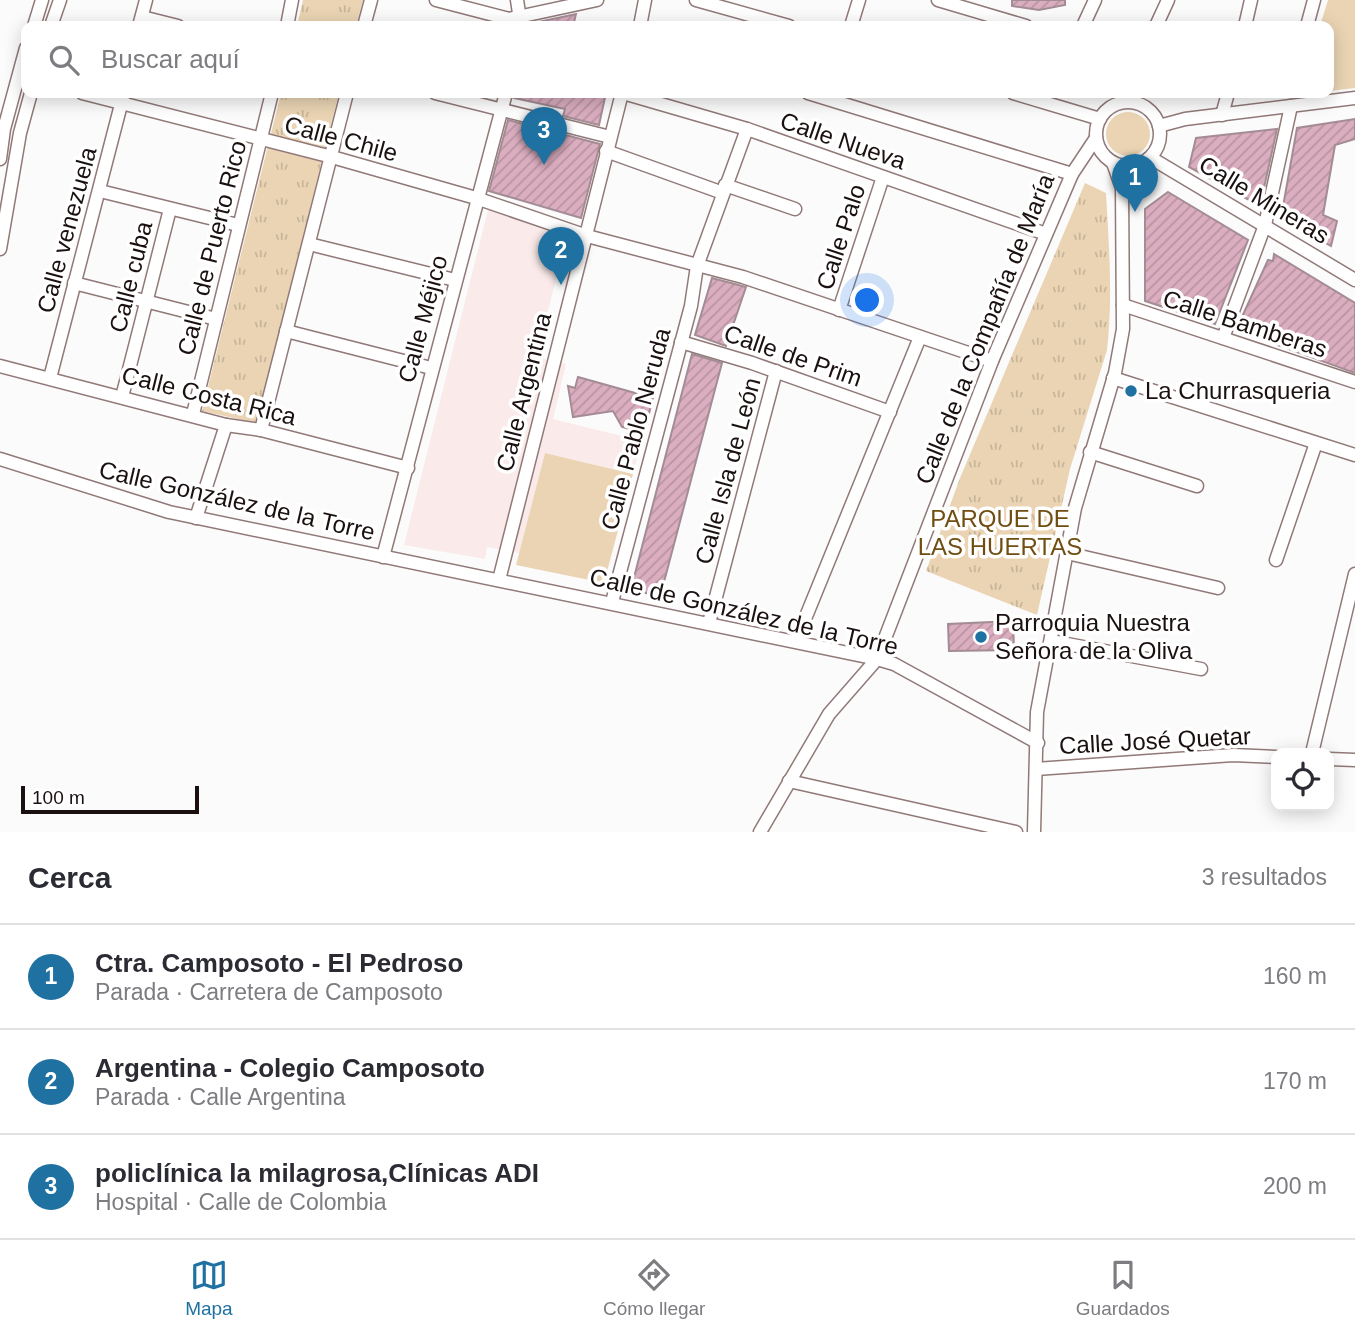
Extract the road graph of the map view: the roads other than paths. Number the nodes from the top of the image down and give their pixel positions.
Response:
1 (42, 0) edge
2 (60, 0) edge
3 (146, 0) edge
4 (292, 0) edge
5 (371, 0) edge
6 (436, 0) edge
7 (517, 0) edge
8 (597, 0) edge
9 (645, 0) edge
10 (696, 0) edge
11 (859, 0) edge
12 (939, 0) edge
13 (1095, 0) edge
14 (1168, 0) edge
15 (1251, 0) edge
16 (1314, 0) edge
17 (35, 21) edge
18 (53, 21) edge
19 (140, 21) edge
20 (288, 21) edge
21 (365, 21) edge
22 (521, 21) edge
23 (641, 21) edge
24 (771, 21) edge
25 (853, 21) edge
26 (1009, 21) edge
27 (1085, 21) edge
28 (1158, 21) edge
29 (1246, 21) edge
30 (1308, 21) edge
31 (21, 66) edge
32 (30, 98) edge
33 (123, 98) edge
34 (271, 98) edge
35 (346, 98) edge
36 (455, 98) edge
37 (505, 98) edge
38 (622, 98) edge
39 (640, 98) edge
40 (824, 98) edge
41 (1030, 98) edge
42 (1118, 98) edge
43 (1140, 98) edge
44 (1227, 98) edge
45 (1355, 98) edge
46 (1289, 102) edge
47 (1143, 106) junction
48 (1112, 107) junction
49 (502, 110) junction
50 (1222, 115) junction
51 (1100, 119) junction
52 (1159, 125) junction
53 (747, 129) junction
54 (610, 137) junction
55 (1096, 138) junction
56 (261, 140) junction
57 (606, 151) junction
58 (332, 157) junction
59 (1150, 158) junction
60 (0, 159) edge
61 (1113, 163) junction
62 (1133, 166) junction
63 (1072, 174) junction
64 (884, 177) junction
65 (1122, 188) junction
66 (724, 189) junction
67 (100, 191) junction
68 (476, 198) junction
69 (170, 209) junction
70 (795, 209) dead end
71 (238, 225) junction
72 (1265, 225) junction
73 (1046, 234) junction
74 (587, 236) junction
75 (309, 244) junction
76 (0, 249) edge
77 (697, 266) junction
78 (455, 280) junction
79 (1355, 280) edge
80 (74, 283) junction
81 (148, 300) junction
82 (1123, 305) junction
83 (839, 310) junction
84 (216, 319) junction
85 (286, 331) junction
86 (920, 337) junction
87 (1223, 338) junction
88 (681, 342) junction
89 (992, 361) junction
90 (0, 366) edge
91 (431, 368) junction
92 (776, 371) junction
93 (50, 378) junction
94 (1113, 378) junction
95 (1355, 382) edge
96 (122, 397) junction
97 (890, 412) junction
98 (192, 414) junction
99 (226, 425) junction
100 (261, 430) junction
101 (1316, 443) junction
102 (1090, 452) junction
103 (1355, 455) edge
104 (0, 459) edge
105 (408, 468) junction
106 (1197, 486) dead end
107 (196, 518) junction
108 (1067, 553) junction
109 (383, 557) junction
110 (1276, 560) dead end
111 (467, 573) joint
112 (1355, 574) edge
113 (499, 580) junction
114 (1218, 588) dead end
115 (612, 602) junction
116 (709, 623) junction
117 (796, 640) junction
118 (1051, 641) junction
119 (877, 659) junction
120 (1201, 669) dead end
121 (1038, 743) junction
122 (1313, 748) edge
123 (1271, 757) edge
124 (1334, 759) edge
125 (1355, 760) edge
126 (1036, 769) junction
127 (789, 781) junction
128 (760, 832) edge
129 (1016, 832) edge
130 (1034, 832) edge

1 - 17 street
2 - 18 street
3 - 19 street
4 - 20 street
5 - 21 street
6 - 22 street
7 - 22 street
8 - 22 street
9 - 23 street
10 - 24 street
11 - 25 street
12 - 26 street
13 - 27 street
14 - 28 street
15 - 29 street
16 - 30 street
31 - 60 street
32 - 76 street
33 - 56 street, Calle Chile
33 - 67 street, Calle venezuela
34 - 56 street, Calle de Puerto Rico
35 - 58 street
36 - 49 street
37 - 49 street, Calle Méjico
38 - 54 street, Calle Argentina
39 - 53 street, Calle Nueva
40 - 63 street
41 - 51 street
42 - 48 street
43 - 47 street
44 - 50 street
45 - 46 street
46 - 50 street
46 - 72 street
47 - 48 street
47 - 52 street
48 - 51 street
49 - 54 street
49 - 68 street, Calle Méjico
50 - 52 street
51 - 55 street
52 - 59 street
53 - 64 street, Calle Nueva
53 - 66 street, Calle Pablo Neruda
54 - 57 street, Calle Argentina
55 - 61 street
55 - 63 street, Calle de la Compañía de María
56 - 58 street, Calle Chile
56 - 71 street, Calle de Puerto Rico
57 - 66 street
57 - 74 street, Calle Argentina
58 - 68 street, Calle Chile
58 - 75 street
59 - 62 street
59 - 72 street, Calle Mineras
61 - 62 street
61 - 65 street
62 - 65 street
63 - 73 street, Calle de la Compañía de María
64 - 73 street, Calle Nueva
64 - 83 street, Calle Palo
65 - 82 street
66 - 70 street
66 - 77 street, Calle Pablo Neruda
67 - 69 street
67 - 80 street, Calle venezuela
68 - 74 street, Calle Chile
68 - 78 street, Calle Méjico
69 - 71 street
69 - 81 street, Calle cuba
71 - 84 street, Calle de Puerto Rico
72 - 79 street, Calle Mineras
72 - 87 street
73 - 89 street, Calle de la Compañía de María
74 - 77 street, Calle Chile
74 - 113 street, Calle Argentina
75 - 78 street
75 - 85 street
77 - 83 street, Calle Chile
77 - 88 street, Calle Pablo Neruda
78 - 91 street, Calle Méjico
80 - 81 street
80 - 93 street, Calle venezuela
81 - 84 street
81 - 96 street, Calle cuba
82 - 87 street, Calle Bamberas
82 - 94 street
83 - 86 street, Calle Chile
84 - 98 street, Calle de Puerto Rico
85 - 91 street
85 - 100 street
86 - 89 street, Calle Chile
86 - 97 street
87 - 95 street, Calle Bamberas
88 - 92 street, Calle de Prim
88 - 115 street, Calle Pablo Neruda
89 - 119 street, Calle de la Compañía de María
90 - 93 street, Calle Costa Rica
91 - 105 street, Calle Méjico
92 - 97 street, Calle de Prim
92 - 116 street, Calle Isla de León
93 - 96 street, Calle Costa Rica
94 - 101 street
94 - 102 street
96 - 98 street, Calle Costa Rica
97 - 117 street
98 - 99 street, Calle Costa Rica
99 - 100 street, Calle Costa Rica
99 - 107 street
100 - 105 street, Calle Costa Rica
101 - 103 street
101 - 110 street
102 - 106 street
102 - 108 street
104 - 107 street, Calle González de la Torre
105 - 109 street, Calle Méjico
107 - 109 street, Calle González de la Torre
108 - 114 street
108 - 118 street
109 - 111 street, Calle González de la Torre
111 - 113 street, Calle de González de la Torre
112 - 122 street
113 - 115 street, Calle de González de la Torre
115 - 116 street, Calle de González de la Torre
116 - 117 street, Calle de González de la Torre
117 - 119 street, Calle de González de la Torre
118 - 120 street
118 - 121 street
119 - 121 street, Calle de González de la Torre
119 - 127 street, Calle de la Compañía de María
121 - 126 street
123 - 126 street, Calle José Quetar
124 - 125 street
126 - 130 street
127 - 128 street, Calle de la Compañía de María
127 - 129 street

